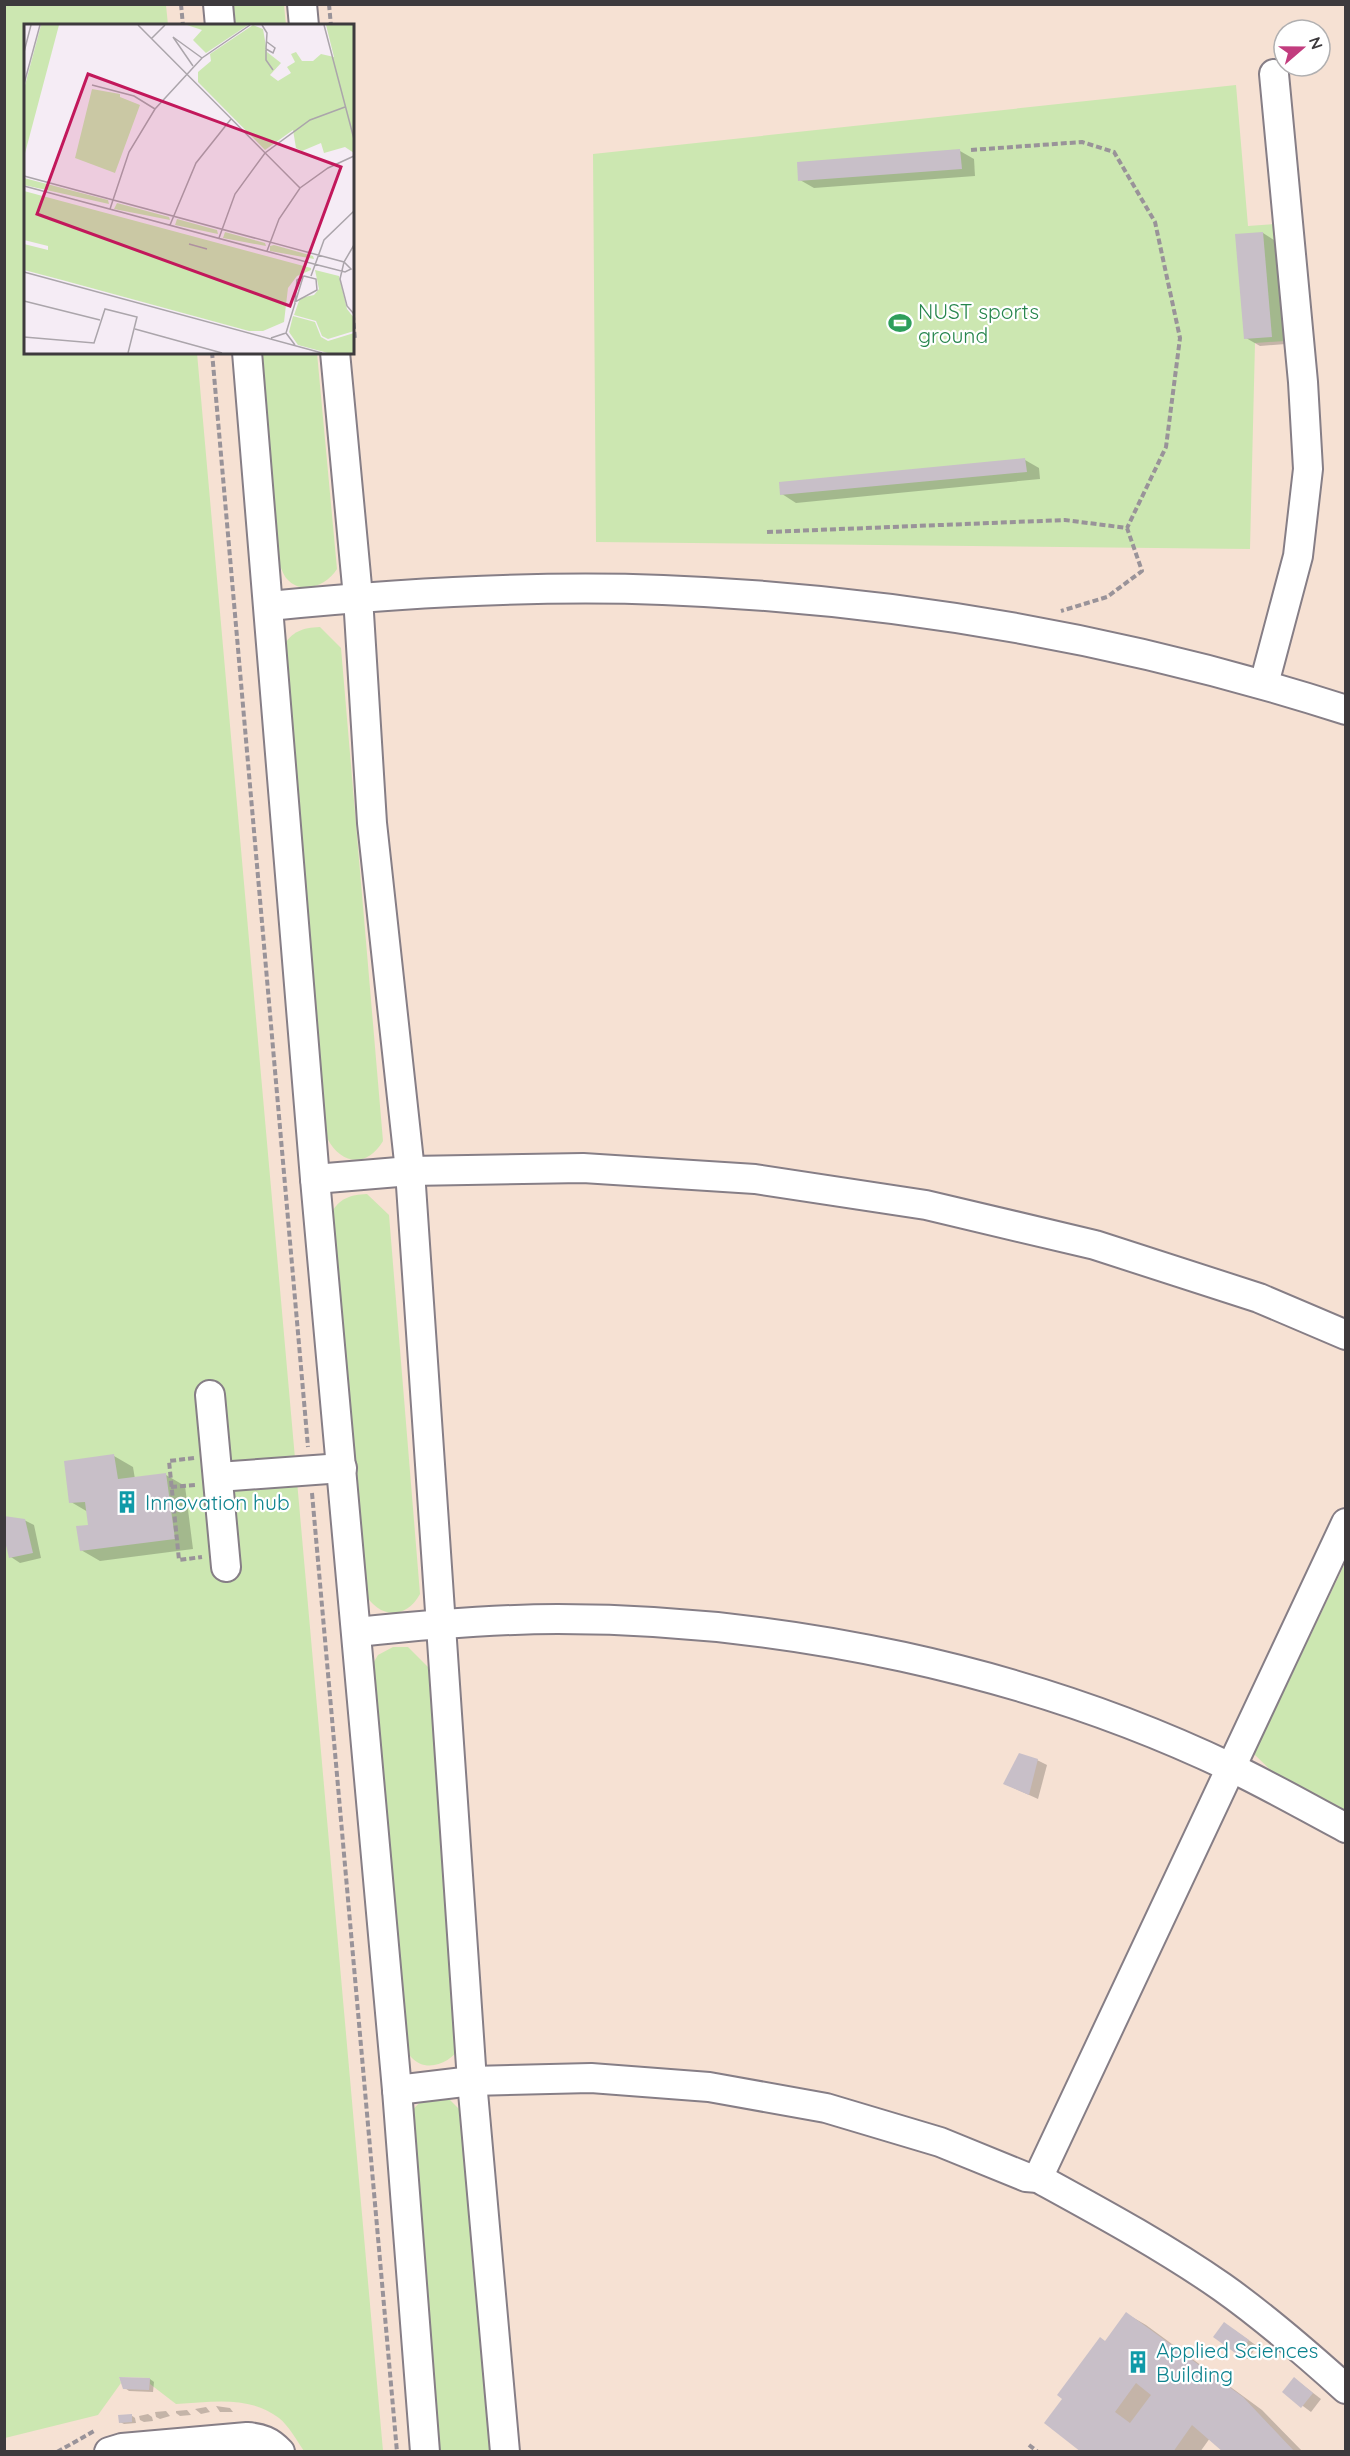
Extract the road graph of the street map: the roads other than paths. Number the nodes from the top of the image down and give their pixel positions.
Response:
1 (218, 4) edge
2 (302, 4) edge
3 (220, 24) edge
4 (304, 24) edge
5 (1274, 78) edge
6 (248, 354) edge
7 (345, 354) edge
8 (358, 597) junction
9 (269, 606) junction
10 (1264, 684) junction
11 (1346, 710) edge
12 (410, 1171) junction
13 (315, 1179) junction
14 (1346, 1335) edge
15 (210, 1395) dead end
16 (217, 1466) junction
17 (342, 1468) junction
18 (1346, 1522) edge
19 (226, 1561) road end
20 (441, 1623) junction
21 (357, 1632) junction
22 (1231, 1768) junction
23 (1346, 1828) edge
24 (472, 2081) junction
25 (397, 2090) junction
26 (1038, 2178) junction
27 (1346, 2389) edge
28 (109, 2451) edge
29 (280, 2451) edge
30 (425, 2451) edge
31 (505, 2451) edge

1 - 3 street
2 - 4 street
5 - 10 street
6 - 9 street
7 - 8 street
8 - 9 street
8 - 10 street
8 - 12 street
9 - 13 street
10 - 11 street
12 - 13 street
12 - 14 street
12 - 20 street
13 - 17 street
15 - 16 street
16 - 17 street
16 - 19 street
17 - 21 street
18 - 22 street
20 - 21 street
20 - 22 street
20 - 24 street
21 - 25 street
22 - 23 street
22 - 26 street
24 - 25 street
24 - 26 street
24 - 31 street
25 - 30 street
26 - 27 street
28 - 29 street

